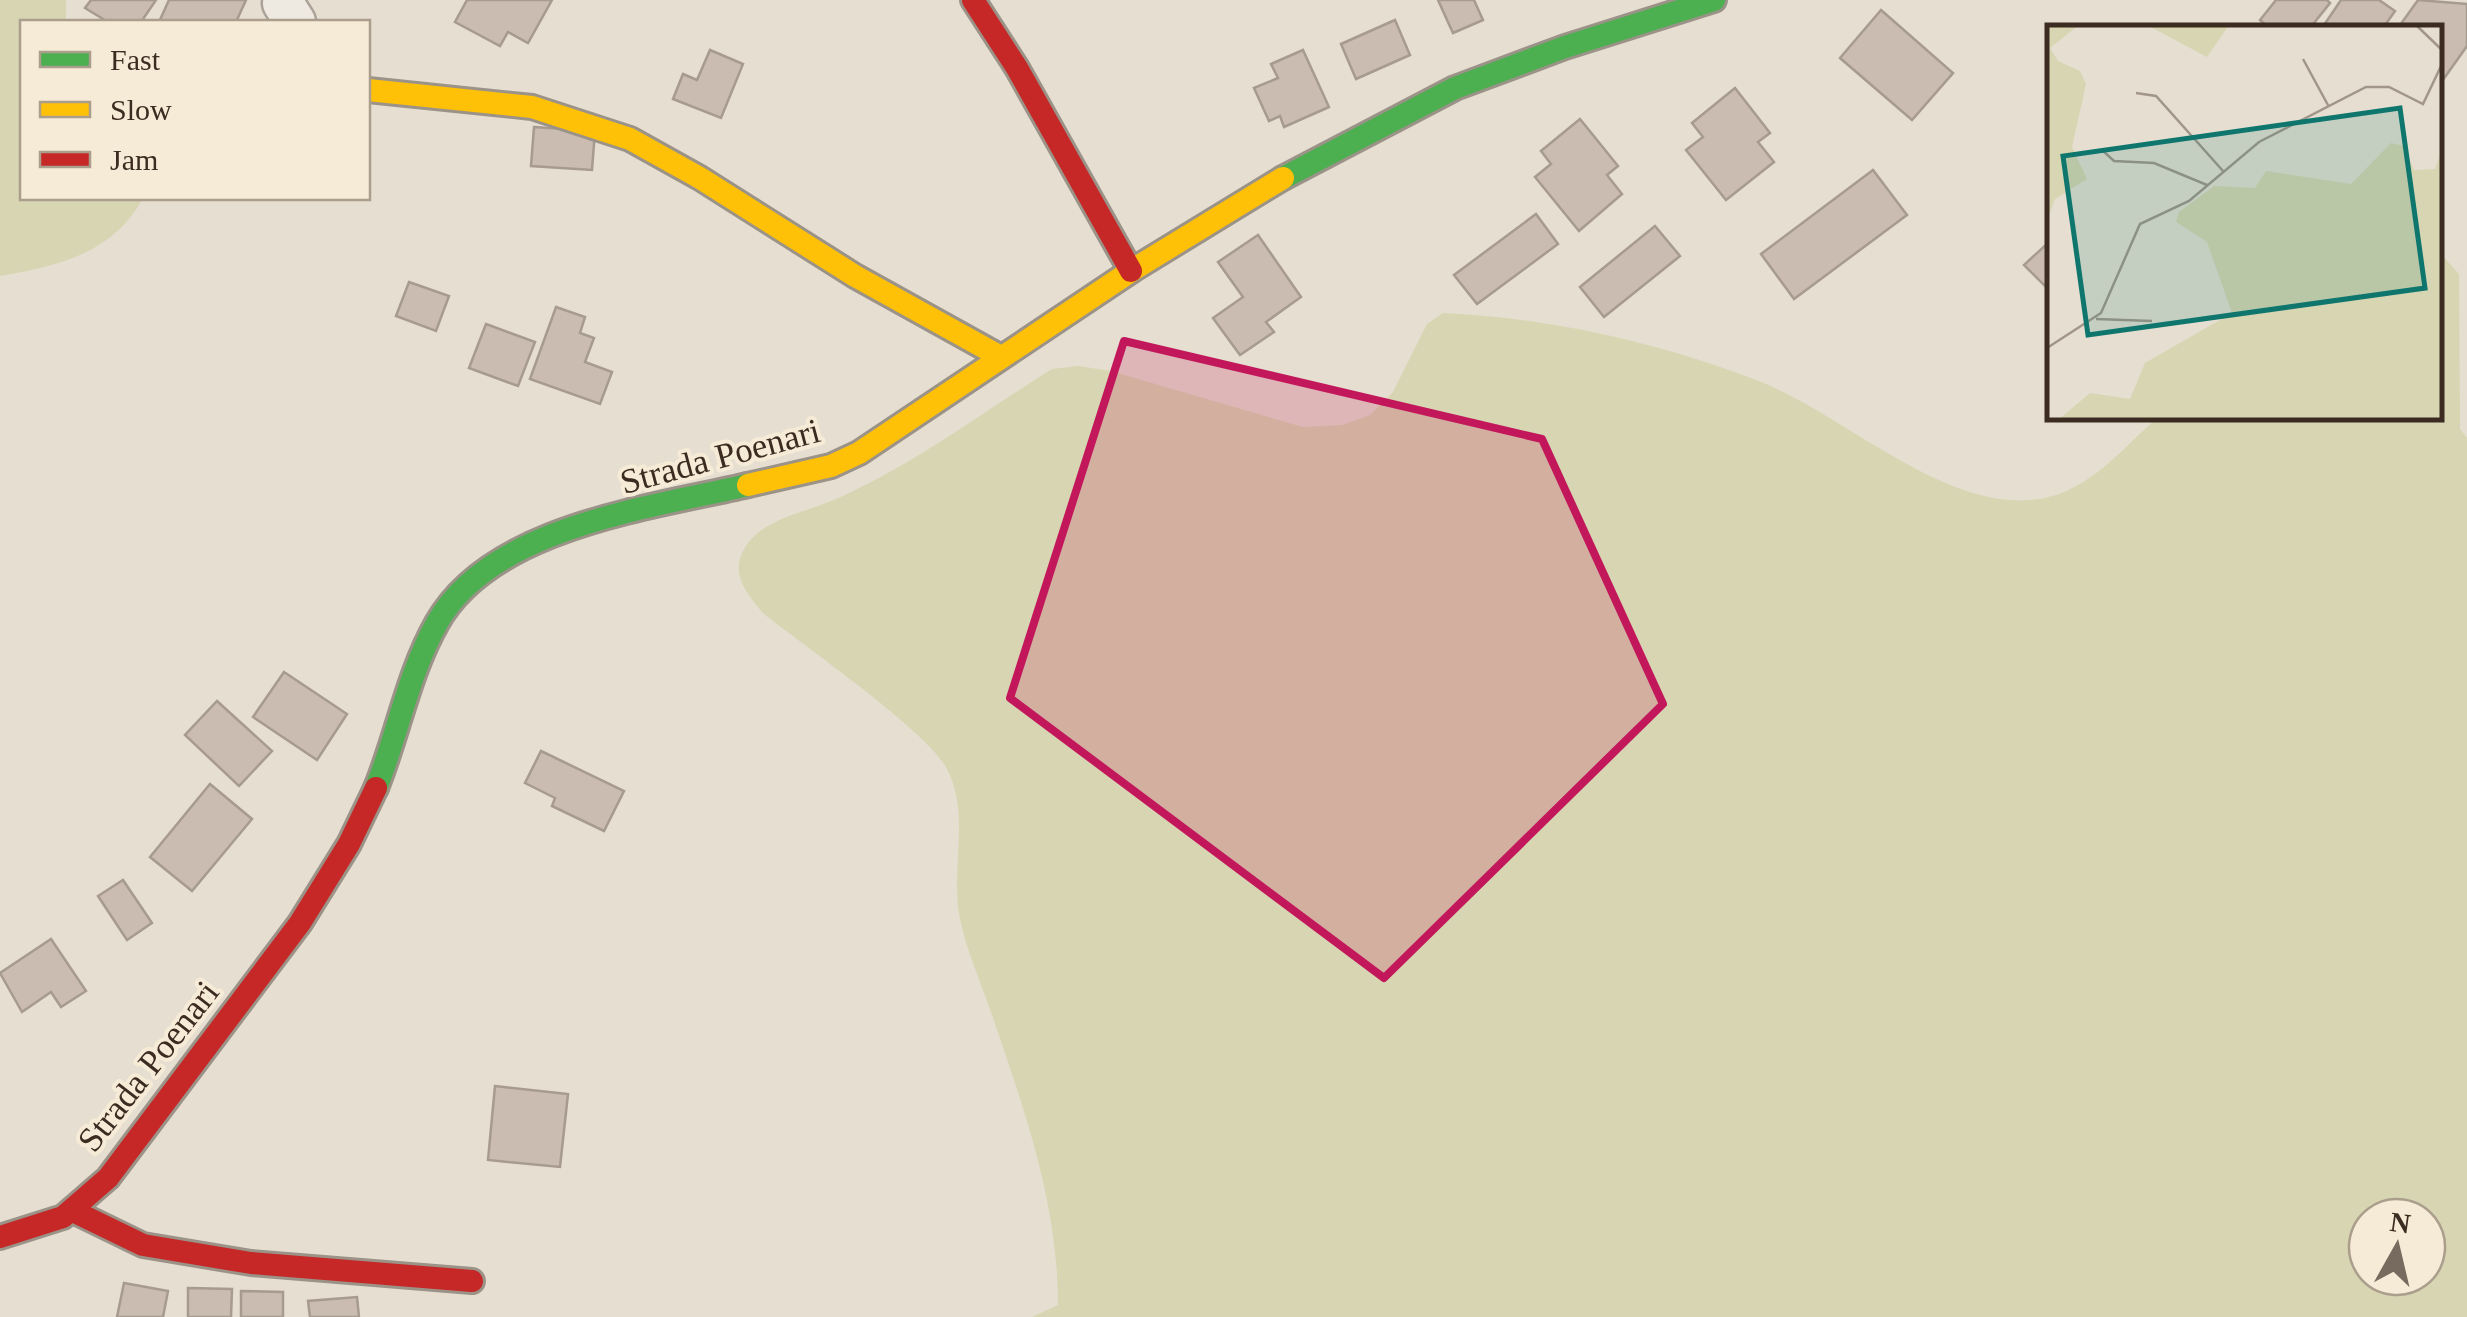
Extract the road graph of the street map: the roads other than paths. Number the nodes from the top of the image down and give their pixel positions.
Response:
1 (973, 0) edge
2 (1714, 0) edge
3 (370, 90) edge
4 (1131, 270) junction
5 (1001, 356) junction
6 (73, 1210) junction
7 (0, 1237) edge
8 (472, 1281) dead end

1 - 4 street
2 - 4 street, Strada Poenari
3 - 5 street
4 - 5 street, Strada Poenari
5 - 6 street, Strada Poenari
6 - 7 street, Strada Poenari
6 - 8 street

